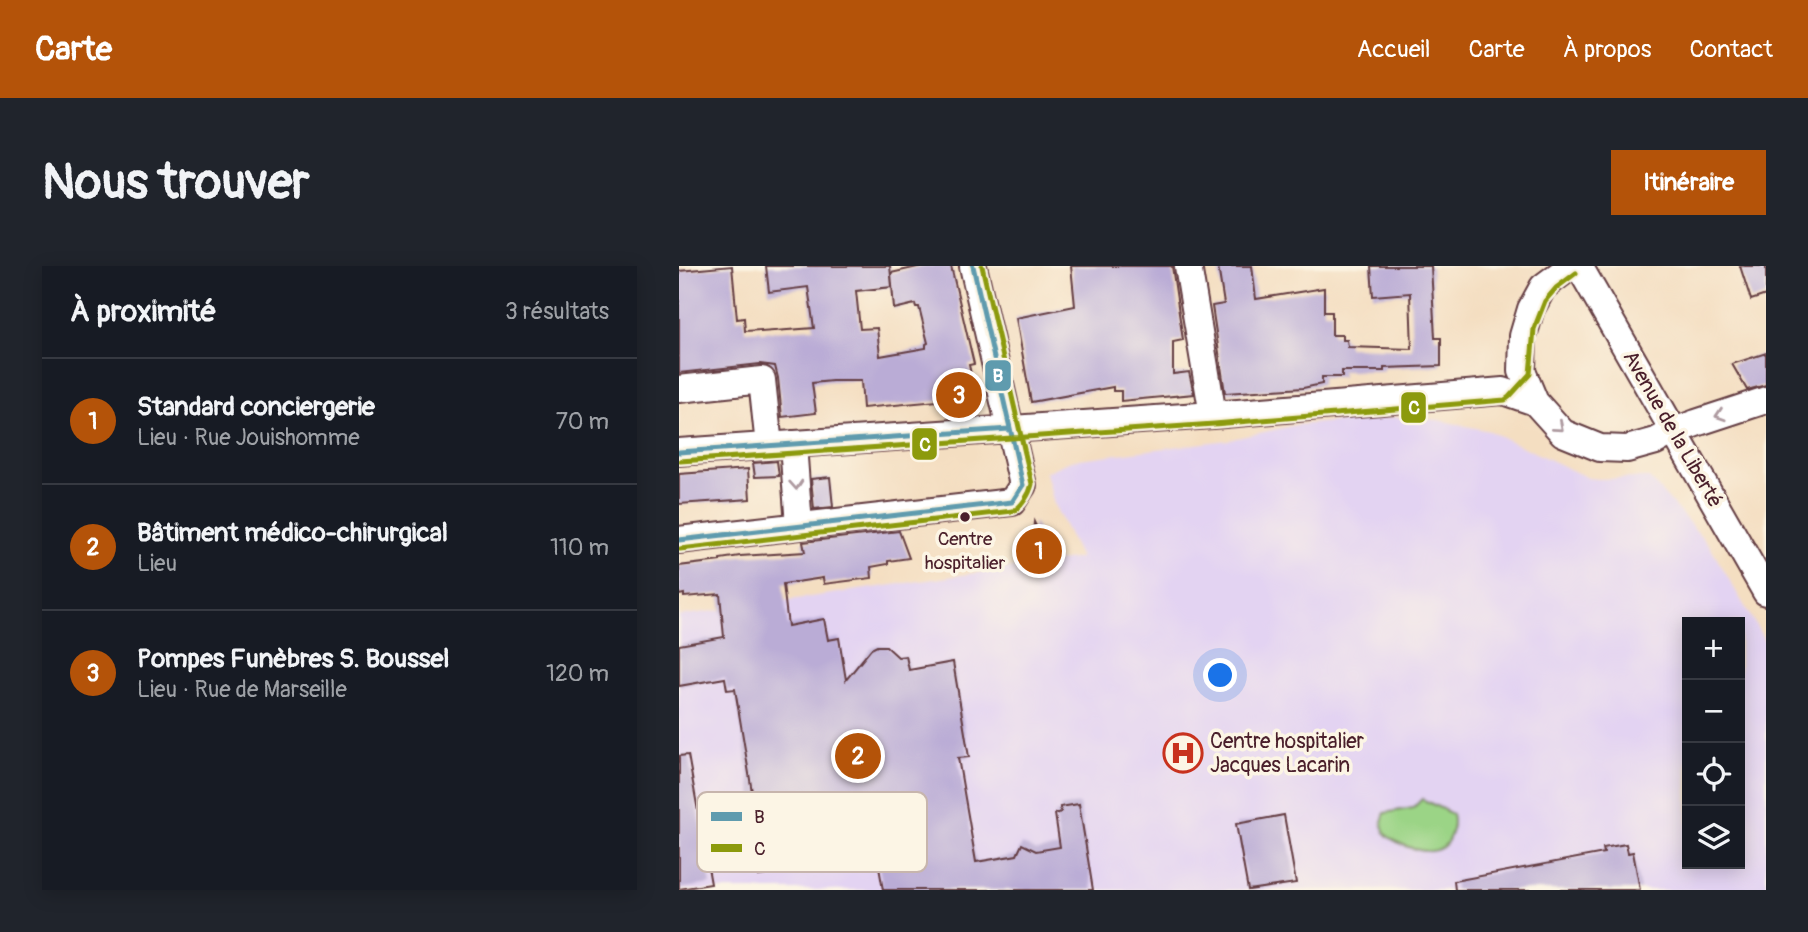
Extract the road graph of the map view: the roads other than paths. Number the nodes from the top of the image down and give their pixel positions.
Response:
1 (973, 266) edge
2 (1188, 266) edge
3 (1570, 266) edge
4 (1579, 266) edge
5 (1522, 371) junction
6 (679, 390) edge
7 (1503, 391) junction
8 (1766, 400) edge
9 (1535, 402) junction
10 (1213, 415) junction
11 (1009, 429) junction
12 (1674, 431) junction
13 (781, 445) junction
14 (679, 452) edge
15 (799, 526) junction
16 (679, 540) edge
17 (1766, 592) edge

1 - 11 street
2 - 10 street
3 - 5 street
4 - 12 street, Avenue de la Liberté
5 - 7 street
5 - 9 street
6 - 13 street
7 - 9 street
7 - 10 street
8 -> 12 street
9 -> 12 street
10 - 11 street
11 - 13 street
11 - 15 street
12 - 17 street, Avenue de la Liberté
13 - 14 street
13 -> 15 street
15 - 16 street

